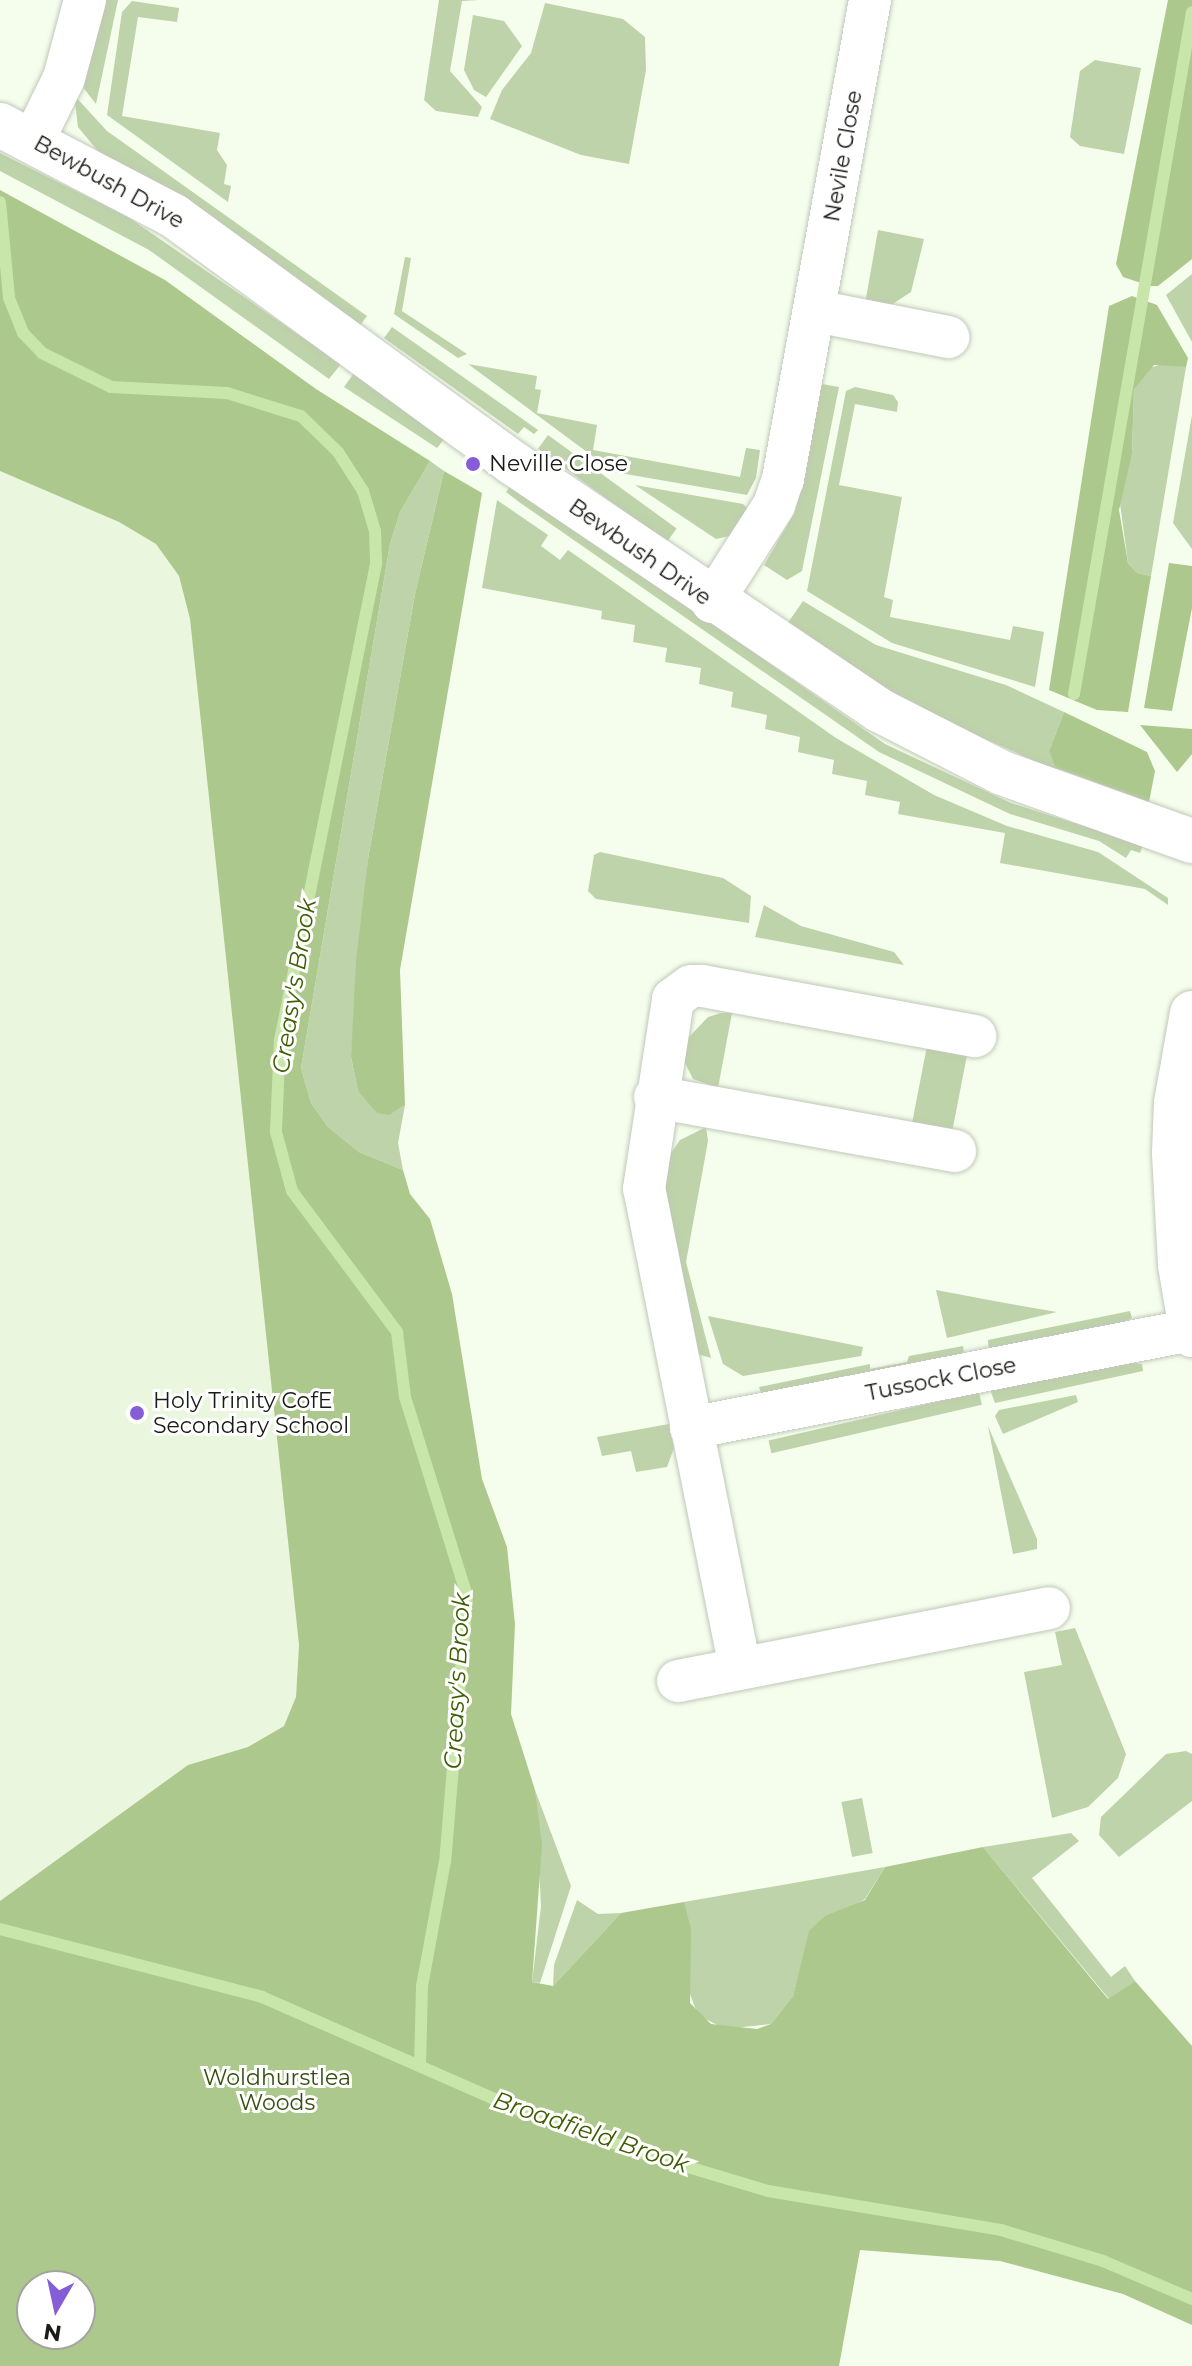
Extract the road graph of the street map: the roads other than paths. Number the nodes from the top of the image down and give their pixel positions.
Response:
1 (85, 0) edge
2 (870, 0) edge
3 (17, 132) edge
4 (815, 311) junction
5 (948, 337) dead end
6 (712, 602) junction
7 (1192, 841) edge
8 (1192, 1013) edge
9 (975, 1036) dead end
10 (655, 1097) junction
11 (955, 1151) dead end
12 (1191, 1333) edge
13 (691, 1428) junction
14 (1049, 1608) dead end
15 (740, 1668) junction
16 (678, 1681) dead end

1 - 3 street
2 - 4 street, Nevile Close
3 - 6 street, Bewbush Drive
4 - 5 street
4 - 6 street, Nevile Close
6 - 7 street, Bewbush Drive
8 - 12 street
9 - 10 street
10 - 11 street
10 - 13 street
12 - 13 street, Tussock Close
13 - 15 street
14 - 15 street
15 - 16 street

